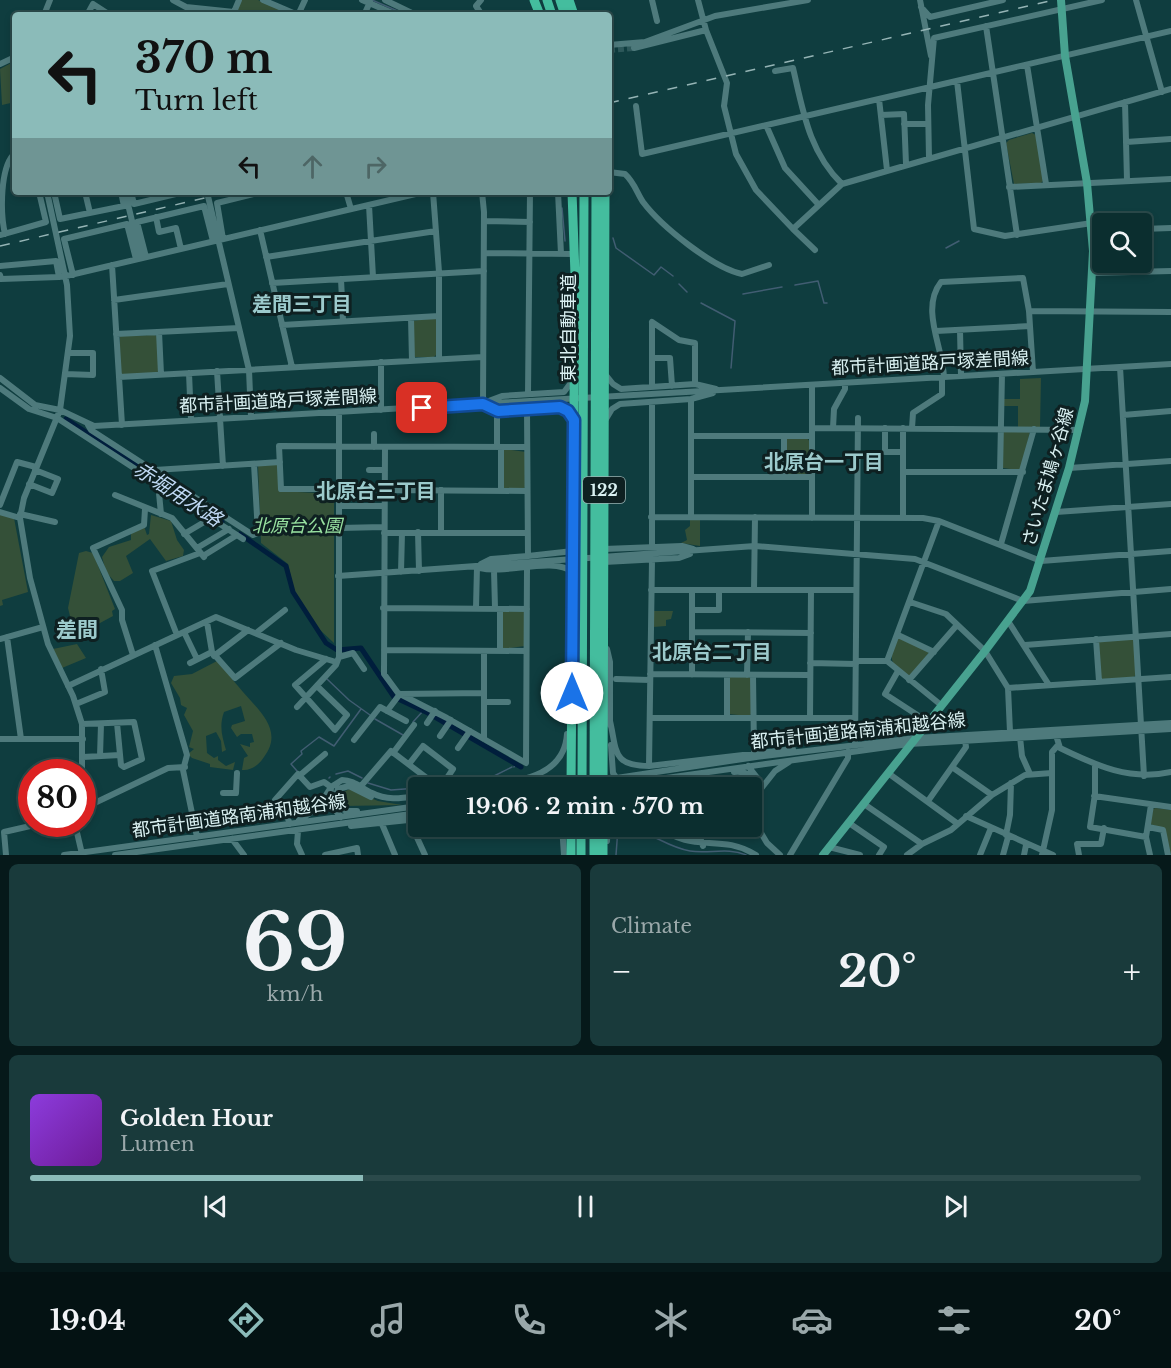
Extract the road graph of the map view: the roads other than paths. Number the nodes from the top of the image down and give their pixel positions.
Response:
1 (173, 0) edge
2 (192, 0) edge
3 (262, 0) edge
4 (362, 0) edge
5 (385, 0) edge
6 (652, 0) edge
7 (698, 0) edge
8 (740, 0) edge
9 (808, 0) edge
10 (1003, 0) edge
11 (1102, 0) edge
12 (1136, 0) edge
13 (992, 1) edge
14 (370, 2) edge
15 (776, 3) edge
16 (920, 3) edge
17 (1061, 5) edge
18 (189, 7) junction
19 (743, 10) junction
20 (89, 12) edge
21 (105, 12) edge
22 (199, 12) edge
23 (291, 12) edge
24 (391, 12) edge
25 (410, 12) edge
26 (703, 20) junction
27 (657, 21) dead end
28 (986, 26) junction
29 (706, 30) junction
30 (1171, 31) edge
31 (1147, 37) junction
32 (612, 45) edge
33 (634, 48) tunnel mouth
34 (1065, 56) junction
35 (932, 59) junction
36 (1027, 65) junction
37 (775, 72) dead end
38 (992, 72) junction
39 (957, 81) junction
40 (930, 87) junction
41 (1171, 89) edge
42 (1162, 92) junction
43 (879, 99) junction
44 (1125, 102) junction
45 (636, 106) dead end
46 (881, 115) junction
47 (804, 116) junction
48 (1077, 116) junction
49 (904, 124) junction
50 (927, 124) junction
51 (766, 125) junction
52 (1038, 127) junction
53 (730, 134) junction
54 (1001, 138) junction
55 (1171, 139) edge
56 (1126, 142) junction
57 (964, 148) junction
58 (12, 155) edge
59 (929, 158) junction
60 (906, 164) junction
61 (887, 170) junction
62 (612, 172) edge
63 (1171, 178) edge
64 (1127, 180) junction
65 (1087, 183) junction
66 (842, 184) junction
67 (1046, 184) junction
68 (1009, 187) junction
69 (40, 195) edge
70 (48, 195) edge
71 (55, 195) edge
72 (86, 195) edge
73 (122, 195) edge
74 (126, 195) edge
75 (132, 195) edge
76 (172, 195) edge
77 (208, 195) edge
78 (250, 195) edge
79 (347, 195) edge
80 (390, 195) edge
81 (412, 195) edge
82 (433, 195) edge
83 (482, 195) edge
84 (530, 195) edge
85 (558, 195) edge
86 (572, 195) edge
87 (584, 195) edge
88 (596, 195) edge
89 (605, 195) edge
90 (391, 200) junction
91 (818, 204) junction
92 (369, 205) junction
93 (351, 209) junction
94 (90, 213) junction
95 (156, 217) junction
96 (484, 221) junction
97 (530, 222) junction
98 (1092, 227) joint
99 (1171, 228) edge
100 (793, 229) junction
101 (1152, 229) edge
102 (260, 230) junction
103 (436, 231) junction
104 (2, 235) edge
105 (1017, 235) junction
106 (218, 239) junction
107 (371, 241) junction
108 (181, 249) junction
109 (814, 250) dead end
110 (484, 252) junction
111 (530, 253) junction
112 (561, 254) junction
113 (574, 254) junction
114 (141, 257) junction
115 (266, 257) junction
116 (112, 265) junction
117 (769, 265) dead end
118 (0, 266) edge
119 (484, 271) junction
120 (1152, 271) edge
121 (1171, 271) edge
122 (439, 273) junction
123 (1093, 273) edge
124 (0, 275) edge
125 (66, 275) junction
126 (373, 277) junction
127 (341, 279) junction
128 (272, 283) junction
129 (228, 284) junction
130 (114, 300) junction
131 (1029, 311) junction
132 (1091, 312) junction
133 (1171, 312) edge
134 (439, 316) junction
135 (411, 318) junction
136 (344, 321) junction
137 (282, 325) junction
138 (1030, 326) junction
139 (239, 328) junction
140 (960, 330) junction
141 (936, 331) junction
142 (159, 332) junction
143 (116, 334) junction
144 (68, 354) junction
145 (483, 357) junction
146 (652, 358) junction
147 (439, 359) junction
148 (412, 360) junction
149 (381, 362) junction
150 (1171, 364) edge
151 (292, 367) junction
152 (1120, 368) junction
153 (1087, 369) junction
154 (249, 370) junction
155 (217, 371) junction
156 (1033, 372) junction
157 (189, 373) junction
158 (605, 373) junction
159 (65, 374) junction
160 (1002, 374) junction
161 (161, 375) junction
162 (574, 376) junction
163 (961, 376) junction
164 (119, 377) junction
165 (943, 377) junction
166 (0, 378) edge
167 (845, 383) junction
168 (695, 384) junction
169 (812, 385) junction
170 (672, 386) junction
171 (652, 387) junction
172 (0, 388) edge
173 (720, 390) junction
174 (528, 394) junction
175 (691, 395) junction
176 (651, 402) junction
177 (483, 404) junction
178 (60, 410) junction
179 (381, 410) junction
180 (527, 410) junction
181 (498, 411) junction
182 (1171, 411) edge
183 (339, 412) junction
184 (1123, 415) junction
185 (251, 417) junction
186 (858, 417) dead end
187 (57, 418) junction
188 (220, 419) junction
189 (191, 420) junction
190 (574, 420) junction
191 (88, 425) junction
192 (122, 425) junction
193 (605, 425) junction
194 (812, 428) junction
195 (833, 428) junction
196 (858, 428) junction
197 (885, 428) junction
198 (903, 428) junction
199 (912, 428) junction
200 (1001, 429) junction
201 (1034, 429) junction
202 (1079, 430) junction
203 (374, 434) dead end
204 (691, 436) junction
205 (784, 436) junction
206 (812, 436) junction
207 (339, 447) junction
208 (374, 447) junction
209 (385, 447) junction
210 (499, 447) junction
211 (527, 447) junction
212 (903, 452) junction
213 (1171, 461) edge
214 (280, 462) junction
215 (254, 464) junction
216 (1126, 464) junction
217 (223, 466) junction
218 (1069, 468) junction
219 (36, 469) junction
220 (155, 470) junction
221 (369, 470) dead end
222 (385, 470) junction
223 (903, 472) junction
224 (1000, 472) junction
225 (1023, 472) junction
226 (691, 477) junction
227 (784, 477) junction
228 (812, 477) junction
229 (158, 483) junction
230 (29, 484) junction
231 (339, 489) junction
232 (385, 490) junction
233 (441, 490) junction
234 (501, 490) junction
235 (527, 490) junction
236 (115, 495) dead end
237 (1171, 504) edge
238 (0, 505) edge
239 (339, 506) junction
240 (384, 506) junction
241 (1128, 508) junction
242 (145, 509) junction
243 (0, 512) edge
244 (1056, 512) junction
245 (161, 514) junction
246 (20, 516) junction
247 (651, 517) junction
248 (691, 517) junction
249 (755, 517) junction
250 (212, 518) junction
251 (812, 518) junction
252 (857, 518) junction
253 (903, 518) junction
254 (939, 521) junction
255 (55, 522) dead end
256 (339, 528) junction
257 (229, 529) junction
258 (384, 530) junction
259 (402, 532) junction
260 (418, 532) junction
261 (441, 533) junction
262 (527, 533) junction
263 (184, 534) junction
264 (1001, 544) junction
265 (755, 546) junction
266 (651, 548) junction
267 (604, 549) junction
268 (700, 550) junction
269 (573, 551) junction
270 (1171, 551) edge
271 (201, 554) junction
272 (856, 554) junction
273 (1131, 555) junction
274 (528, 556) junction
275 (651, 560) junction
276 (1041, 561) junction
277 (604, 562) junction
278 (924, 562) junction
279 (477, 567) junction
280 (495, 568) junction
281 (527, 568) junction
282 (419, 571) junction
283 (401, 572) junction
284 (573, 572) junction
285 (384, 573) junction
286 (339, 576) junction
287 (1171, 589) edge
288 (651, 590) junction
289 (692, 590) junction
290 (719, 590) junction
291 (754, 590) junction
292 (811, 590) junction
293 (856, 590) junction
294 (1134, 592) junction
295 (1023, 601) junction
296 (910, 602) junction
297 (383, 608) junction
298 (476, 608) junction
299 (497, 608) junction
300 (527, 609) junction
301 (285, 610) dead end
302 (692, 610) junction
303 (1008, 621) junction
304 (207, 622) junction
305 (957, 625) junction
306 (43, 627) junction
307 (248, 630) junction
308 (692, 632) junction
309 (748, 632) junction
310 (256, 633) junction
311 (811, 633) junction
312 (181, 634) junction
313 (1171, 634) edge
314 (898, 635) junction
315 (1135, 636) junction
316 (4, 638) edge
317 (1096, 639) junction
318 (604, 640) junction
319 (281, 644) junction
320 (155, 645) junction
321 (1025, 645) junction
322 (384, 650) junction
323 (500, 651) junction
324 (526, 651) junction
325 (985, 651) junction
326 (484, 652) junction
327 (934, 652) junction
328 (213, 654) junction
329 (133, 655) junction
330 (338, 657) junction
331 (326, 659) junction
332 (887, 661) junction
333 (856, 662) junction
334 (810, 663) junction
335 (101, 669) junction
336 (364, 669) dead end
337 (572, 670) junction
338 (898, 671) junction
339 (692, 675) junction
340 (727, 675) junction
341 (750, 675) junction
342 (810, 675) junction
343 (650, 677) junction
344 (1171, 677) edge
345 (616, 679) dead end
346 (1138, 679) junction
347 (909, 680) junction
348 (1099, 681) junction
349 (1049, 685) junction
350 (68, 686) junction
351 (317, 686) junction
352 (1008, 688) junction
353 (484, 693) junction
354 (398, 697) junction
355 (304, 699) junction
356 (484, 702) junction
357 (508, 702) dead end
358 (76, 704) junction
359 (941, 705) junction
360 (297, 707) dead end
361 (387, 711) junction
362 (650, 718) junction
363 (727, 718) junction
364 (754, 718) junction
365 (810, 718) junction
366 (855, 718) junction
367 (405, 721) dead end
368 (610, 721) junction
369 (928, 722) junction
370 (117, 723) junction
371 (449, 723) junction
372 (1171, 723) edge
373 (82, 724) junction
374 (101, 724) junction
375 (414, 725) dead end
376 (1141, 727) junction
377 (1171, 729) edge
378 (1010, 732) junction
379 (468, 734) junction
380 (1171, 734) edge
381 (1056, 735) junction
382 (440, 736) dead end
383 (1020, 737) junction
384 (916, 738) junction
385 (0, 739) edge
386 (21, 739) junction
387 (83, 739) junction
388 (484, 739) junction
389 (354, 740) dead end
390 (965, 740) junction
391 (909, 744) junction
392 (855, 745) junction
393 (1058, 745) junction
394 (458, 748) dead end
395 (821, 749) junction
396 (754, 752) junction
397 (848, 752) junction
398 (393, 753) junction
399 (325, 754) dead end
400 (120, 755) junction
401 (100, 756) junction
402 (83, 757) joint
403 (796, 760) junction
404 (719, 763) junction
405 (409, 764) junction
406 (1095, 764) junction
407 (650, 766) junction
408 (952, 766) junction
409 (186, 767) junction
410 (749, 767) junction
411 (690, 771) junction
412 (716, 771) junction
413 (1171, 772) edge
414 (237, 773) dead end
415 (888, 773) junction
416 (1052, 773) junction
417 (1030, 774) junction
418 (299, 776) junction
419 (1144, 776) junction
420 (427, 777) edge
421 (448, 777) edge
422 (527, 777) edge
423 (571, 777) edge
424 (582, 777) edge
425 (594, 777) edge
426 (603, 777) edge
427 (616, 777) edge
428 (641, 777) edge
429 (656, 777) edge
430 (749, 777) edge
431 (757, 777) edge
432 (1011, 783) junction
433 (762, 785) edge
434 (361, 786) junction
435 (331, 788) junction
436 (223, 793) dead end
437 (992, 795) junction
438 (1094, 796) junction
439 (408, 797) edge
440 (408, 798) edge
441 (96, 801) edge
442 (928, 801) junction
443 (864, 804) junction
444 (1151, 805) junction
445 (1171, 807) edge
446 (380, 812) junction
447 (408, 814) junction
448 (966, 816) junction
449 (340, 817) junction
450 (362, 820) junction
451 (849, 823) junction
452 (291, 824) junction
453 (382, 824) junction
454 (958, 824) junction
455 (1148, 827) junction
456 (324, 828) junction
457 (991, 828) junction
458 (1104, 828) junction
459 (18, 829) edge
460 (298, 831) junction
461 (762, 835) edge
462 (1007, 836) junction
463 (78, 837) edge
464 (197, 837) junction
465 (418, 837) edge
466 (564, 837) edge
467 (571, 837) edge
468 (581, 837) edge
469 (594, 837) edge
470 (604, 837) edge
471 (607, 837) edge
472 (668, 837) edge
473 (700, 837) edge
474 (1146, 837) junction
475 (232, 839) junction
476 (922, 844) junction
477 (1026, 845) junction
478 (703, 846) junction
479 (172, 847) junction
480 (828, 847) junction
481 (82, 854) edge
482 (1042, 854) edge
483 (6, 855) edge
484 (64, 855) edge
485 (115, 855) edge
486 (173, 855) edge
487 (244, 855) edge
488 (302, 855) edge
489 (325, 855) edge
490 (358, 855) edge
491 (395, 855) edge
492 (425, 855) edge
493 (564, 855) edge
494 (571, 855) edge
495 (581, 855) edge
496 (594, 855) edge
497 (605, 855) edge
498 (756, 855) edge
499 (780, 855) edge
500 (790, 855) edge
501 (823, 855) edge
502 (860, 855) edge
503 (879, 855) edge
504 (908, 855) edge
505 (980, 855) edge
506 (1003, 855) edge
507 (1024, 855) edge
508 (1053, 855) edge
509 (1079, 855) edge
510 (1150, 855) edge
511 (1168, 855) edge

1 - 18 street
2 - 18 street
3 - 23 street
4 - 14 street
5 - 25 street
6 - 27 street
7 - 26 street
8 - 19 street
9 - 15 street
10 - 13 street
11 - 17 street
12 - 31 street
13 - 16 street
14 - 24 street
15 - 19 street
16 - 35 street
17 - 28 street
17 - 34 main road, さいたま鳩ヶ谷線
18 - 22 street
19 - 26 street
20 - 21 street
26 - 29 street
26 - 32 street
28 - 35 street
28 - 38 street
29 - 33 street
29 - 53 street
30 - 31 street
31 - 34 street
31 - 42 street
34 - 36 street
34 - 48 main road, さいたま鳩ヶ谷線
35 - 40 street
36 - 38 street
36 - 52 street
37 - 47 street
38 - 39 street
38 - 54 street
39 - 40 street
39 - 57 street
40 - 43 street
40 - 50 street
41 - 42 street
42 - 44 street
43 - 46 street
43 - 47 street
44 - 48 street
44 - 56 street
45 - 53 street
46 - 49 street
46 - 61 street
47 - 51 street
47 - 66 street
48 - 52 street
48 - 65 main road, さいたま鳩ヶ谷線
49 - 50 street
49 - 60 street
50 - 59 street
51 - 53 street
51 - 91 street
52 - 54 street
52 - 67 street
53 - 100 street
54 - 57 street
54 - 68 street
55 - 56 street
56 - 64 street
57 - 59 street
57 - 105 street
58 - 104 street
59 - 60 street
60 - 61 street
61 - 66 street
62 - 117 street
63 - 64 street
64 - 65 street
65 - 67 street
65 - 98 main road, さいたま鳩ヶ谷線
66 - 91 street
67 - 68 street
68 - 105 street
69 - 104 street
70 - 125 street
71 - 94 street
72 - 94 street
73 - 94 street
74 - 114 street
75 - 76 street
77 - 106 street
78 - 106 street
79 - 93 street
80 - 90 street
81 - 90 street
82 - 103 street
83 - 96 street
84 - 97 street
85 - 112 street
86 - 113 highway, 122
87 - 424 highway, 東北自動車道
88 - 425 highway, 東北自動車道
89 - 158 highway, 122
90 - 92 street
91 - 100 street
92 - 93 street
92 - 107 street
93 - 102 street
95 - 106 street
95 - 108 street
95 - 114 street
96 - 97 street
96 - 110 street
97 - 111 street
98 - 105 street
99 - 101 street
100 - 109 street
102 - 106 street
102 - 115 street
103 - 107 street
103 - 122 street
106 - 108 street
106 - 129 street
107 - 115 street
107 - 126 street
108 - 114 street
110 - 111 street
110 - 119 street
111 - 112 street
111 - 174 street
112 - 113 street
113 - 162 highway, 122
114 - 116 street
114 - 125 street
115 - 128 street
116 - 125 street
116 - 130 street
118 - 125 street
119 - 122 street
119 - 145 street
120 - 121 street
122 - 126 street
122 - 134 street
123 - 132 main road, さいたま鳩ヶ谷線
124 - 125 street
125 - 144 street
126 - 127 street
127 - 128 street
127 - 136 street
128 - 137 street
129 - 130 street
129 - 139 street
130 - 143 street
131 - 132 street
131 - 138 street
131 - 141 street
132 - 133 street
132 - 153 main road, さいたま鳩ヶ谷線
134 - 135 street
134 - 147 street
135 - 136 street
135 - 148 street
136 - 137 street
137 - 151 street
138 - 140 street
138 - 156 street
139 - 142 street
139 - 154 street
140 - 141 street
140 - 163 street
141 - 165 street
142 - 143 street
142 - 161 street
143 - 164 street
144 - 159 street
144 - 159 street
145 - 147 street
145 - 177 street
146 - 168 street
146 - 170 street
146 - 171 street
147 - 148 street
148 - 149 street
149 - 151 street
149 - 179 street
150 - 152 street, 都市計画道路戸塚差間線
151 - 154 street
152 - 153 street, 都市計画道路戸塚差間線
152 - 184 street
153 - 156 street, 都市計画道路戸塚差間線
153 - 202 main road, さいたま鳩ヶ谷線
154 - 155 street
154 - 185 street
155 - 157 street
155 - 188 street
156 - 160 street, 都市計画道路戸塚差間線
157 - 161 street
157 - 189 street
158 - 171 street
158 - 193 highway, 122
159 - 178 street
160 - 163 street, 都市計画道路戸塚差間線
160 - 200 street
161 - 164 street
162 - 174 street
162 - 190 highway, 122
163 - 165 street, 都市計画道路戸塚差間線
164 - 192 street
165 - 167 street, 都市計画道路戸塚差間線
165 - 199 street
166 - 178 street, 都市計画道路戸塚差間線
167 - 169 street, 都市計画道路戸塚差間線
167 - 195 street
168 - 170 street
168 - 173 street
169 - 173 street, 都市計画道路戸塚差間線
169 - 194 street
170 - 171 street
172 - 187 street
173 - 175 street
174 - 177 street
175 - 176 street
175 - 177 street, 都市計画道路戸塚差間線
175 - 204 street
176 - 193 street
176 - 247 street
177 - 179 street, 都市計画道路戸塚差間線
177 - 181 street
178 - 187 street
178 - 191 street, 都市計画道路戸塚差間線
179 - 183 street, 都市計画道路戸塚差間線
180 - 181 street
180 - 190 street
180 - 211 street
181 - 210 street
182 - 184 street
183 - 185 street, 都市計画道路戸塚差間線
183 - 207 street
184 - 216 street
185 - 188 street, 都市計画道路戸塚差間線
186 - 196 street
187 - 219 street
187 - 229 street
188 - 189 street, 都市計画道路戸塚差間線
188 - 217 street
189 - 192 street, 都市計画道路戸塚差間線
190 - 269 highway, 122
191 - 192 street, 都市計画道路戸塚差間線
191 - 220 street
193 - 267 highway, 122
194 - 195 street
194 - 206 street
195 - 196 street
196 - 197 street
196 - 252 street
197 - 198 street
197 - 212 street
198 - 199 street
198 - 212 street
199 - 200 street
200 - 201 street
200 - 224 street
201 - 202 street
201 - 225 street
202 - 218 main road, さいたま鳩ヶ谷線
203 - 208 street
204 - 205 street
204 - 226 street
205 - 206 street
205 - 227 street
206 - 228 street
207 - 208 street
207 - 214 street
207 - 231 street
208 - 209 street
209 - 210 street
209 - 222 street
210 - 211 street
210 - 234 street
211 - 235 street
212 - 223 street
213 - 216 street
214 - 215 street
214 - 231 street
215 - 217 street
215 - 220 street
216 - 218 street
216 - 241 street
217 - 220 street
218 - 244 main road, さいたま鳩ヶ谷線
219 - 230 street
219 - 230 street
219 - 238 street
221 - 222 street
222 - 232 street
223 - 224 street
223 - 253 street
224 - 225 street
225 - 264 street
226 - 227 street
226 - 248 street
227 - 228 street
228 - 251 street
229 - 245 street
229 - 250 street
230 - 246 street
231 - 239 street
232 - 233 street
232 - 240 street
233 - 234 street
233 - 261 street
234 - 235 street
235 - 262 street
236 - 242 street
237 - 241 street
239 - 240 street
239 - 256 street
240 - 258 street
241 - 244 street
241 - 273 street
242 - 245 street
242 - 329 street
243 - 246 street
244 - 276 main road, さいたま鳩ヶ谷線
245 - 263 street
246 - 255 street
246 - 306 street
247 - 248 street
247 - 266 street
248 - 249 street
249 - 251 street
249 - 265 street
250 - 257 street
250 - 263 street
251 - 252 street
252 - 253 street
252 - 272 street
253 - 254 street
254 - 264 street
254 - 278 street
256 - 258 street
256 - 286 street
257 - 271 street
257 - 271 street
258 - 259 street
258 - 285 street
259 - 260 street
259 - 283 street
260 - 261 street
260 - 282 street
261 - 262 street
262 - 274 street
263 - 271 street
264 - 276 street
265 - 268 street
265 - 272 street
265 - 291 street
266 - 267 street
266 - 268 street
267 - 277 highway, 122
268 - 275 street
268 - 280 street
269 - 274 street
269 - 284 highway, 122
270 - 273 street
271 - 312 street
272 - 278 street
272 - 293 street
273 - 276 street
273 - 294 street
274 - 279 street
275 - 277 street
275 - 288 street
276 - 295 main road, さいたま鳩ヶ谷線
277 - 318 highway, 122
278 - 295 street
278 - 296 street
279 - 280 street
279 - 282 street
279 - 298 street
280 - 281 street
280 - 299 street
281 - 284 street
281 - 300 street
282 - 283 street
283 - 285 street
284 - 337 highway, 122
285 - 286 street
285 - 297 street
286 - 330 street
287 - 294 street
288 - 289 street
288 - 343 street
289 - 290 street
289 - 302 street
290 - 291 street
290 - 302 street
291 - 292 street
292 - 293 street
292 - 311 street
293 - 333 street
294 - 295 street
294 - 315 street
295 - 303 main road, さいたま鳩ヶ谷線
296 - 305 street
296 - 314 street
297 - 298 street
297 - 322 street
298 - 299 street
299 - 300 street
299 - 323 street
300 - 324 street
301 - 310 street
302 - 308 street
303 - 321 street
303 - 325 main road, さいたま鳩ヶ谷線
304 - 307 street
304 - 312 street
304 - 328 street
305 - 325 street
305 - 327 street
306 - 316 street
306 - 350 street
307 - 310 street
307 - 328 street
308 - 309 street
308 - 339 street
309 - 311 street
309 - 341 street
310 - 319 street
311 - 334 street
312 - 320 street
312 - 328 street
313 - 315 street
314 - 327 street
314 - 332 street
315 - 317 street
315 - 346 street
316 - 386 street
317 - 321 street
317 - 348 street
318 - 368 street
318 - 426 highway, 122
319 - 328 street
319 - 331 street
320 - 329 street
320 - 409 street
321 - 349 street
322 - 326 street
322 - 354 street
323 - 324 street
323 - 326 street
324 - 388 street
325 - 352 street
325 - 359 main road, さいたま鳩ヶ谷線
326 - 353 street
327 - 347 street
329 - 335 street
330 - 331 street
330 - 336 street
330 - 351 street
331 - 355 street
332 - 333 street
332 - 338 street
333 - 334 street
333 - 366 street
334 - 342 street
335 - 350 street
335 - 358 street
337 - 422 street
337 - 423 highway, 122
338 - 347 street
338 - 369 street
339 - 340 street
339 - 343 street
340 - 341 street
340 - 363 street
341 - 342 street
341 - 364 street
342 - 365 street
343 - 345 street
343 - 362 street
344 - 346 street
346 - 348 street
346 - 376 street
347 - 359 street
348 - 349 street
349 - 352 street
350 - 358 street
351 - 355 street
351 - 355 street
352 - 378 street
353 - 354 street
353 - 356 street
354 - 361 street
354 - 371 street
355 - 360 street
356 - 357 street
356 - 388 street
358 - 373 street
359 - 369 main road, さいたま鳩ヶ谷線
361 - 367 street
361 - 389 street
362 - 363 street
362 - 407 street
363 - 364 street
364 - 365 street
364 - 396 street
365 - 366 street
366 - 392 street
368 - 407 street
368 - 427 street
369 - 384 main road, さいたま鳩ヶ谷線
370 - 374 street
370 - 400 street
370 - 400 street
371 - 379 street
371 - 382 street
372 - 376 street, 都市計画道路南浦和越谷線
373 - 374 street
373 - 387 street
374 - 401 street
375 - 398 street
376 - 377 street, 都市計画道路南浦和越谷線
376 - 378 street, 都市計画道路南浦和越谷線
376 - 381 street, 都市計画道路南浦和越谷線
376 - 419 street
377 - 380 street
378 - 384 street, 都市計画道路南浦和越谷線
379 - 388 street
379 - 394 street
381 - 383 street, 都市計画道路南浦和越谷線
381 - 393 street
383 - 390 street, 都市計画道路南浦和越谷線
383 - 417 street
384 - 391 main road, さいたま鳩ヶ谷線
384 - 392 street, 都市計画道路南浦和越谷線
385 - 386 street
386 - 387 street
387 - 402 street
390 - 391 street, 都市計画道路南浦和越谷線
390 - 408 street
391 - 397 street, 都市計画道路南浦和越谷線
391 - 415 main road, さいたま鳩ヶ谷線
392 - 395 street, 都市計画道路南浦和越谷線
393 - 406 street
393 - 416 street
395 - 396 street
395 - 404 street, 都市計画道路南浦和越谷線
396 - 407 street
397 - 403 street, 都市計画道路南浦和越谷線
397 - 500 street
398 - 405 street
398 - 434 street
399 - 418 street
400 - 401 street
401 - 402 street
403 - 410 street, 都市計画道路南浦和越谷線
403 - 433 street
404 - 410 street
404 - 411 street, 都市計画道路南浦和越谷線
405 - 420 street
405 - 421 street
406 - 419 street
406 - 438 street
408 - 437 street
408 - 442 street
409 - 441 street
409 - 464 street
410 - 412 street, 都市計画道路南浦和越谷線
410 - 431 street
411 - 412 street, 都市計画道路南浦和越谷線
411 - 428 street, 都市計画道路南浦和越谷線
411 - 429 street, 都市計画道路南浦和越谷線
412 - 430 street
413 - 419 street
414 - 436 street
415 - 442 street
415 - 443 main road, さいたま鳩ヶ谷線
416 - 417 street
416 - 482 street
417 - 432 street
418 - 435 street
418 - 452 street
432 - 437 street
432 - 462 street
434 - 435 street
434 - 439 street
435 - 449 street
435 - 452 street
437 - 448 street
438 - 444 street
438 - 458 street
440 - 446 street
442 - 454 street
443 - 451 main road, さいたま鳩ヶ谷線
443 - 476 street
444 - 445 street
444 - 455 street
446 - 447 street, 都市計画道路南浦和越谷線
446 - 449 street, 都市計画道路南浦和越谷線
447 - 450 street, 都市計画道路南浦和越谷線
447 - 453 street
448 - 454 street
448 - 457 street
449 - 450 street
449 - 452 street, 都市計画道路南浦和越谷線
450 - 456 street, 都市計画道路南浦和越谷線
451 - 480 main road, さいたま鳩ヶ谷線
451 - 503 street
452 - 464 street, 都市計画道路南浦和越谷線
453 - 456 street
453 - 491 street
454 - 476 street
455 - 474 street
455 - 511 street
456 - 460 street, 都市計画道路南浦和越谷線
457 - 462 street
457 - 505 street
458 - 474 street
458 - 509 street
459 - 483 street
460 - 475 street, 都市計画道路南浦和越谷線
460 - 488 street
461 - 499 street
462 - 477 street
462 - 506 street
463 - 481 street
464 - 481 street, 都市計画道路南浦和越谷線
465 - 492 street
466 - 493 street
467 - 494 highway
468 - 495 highway
469 - 496 highway
470 - 497 highway
471 - 497 street
472 - 478 street
473 - 478 street
474 - 510 street
475 - 479 street, 都市計画道路南浦和越谷線
475 - 487 street
476 - 504 street
477 - 482 street
477 - 507 street
478 - 498 street
479 - 485 street, 都市計画道路南浦和越谷線
479 - 486 street
480 - 501 main road, さいたま鳩ヶ谷線
480 - 502 street
481 - 484 street, 都市計画道路南浦和越谷線
482 - 508 street
489 - 490 street

